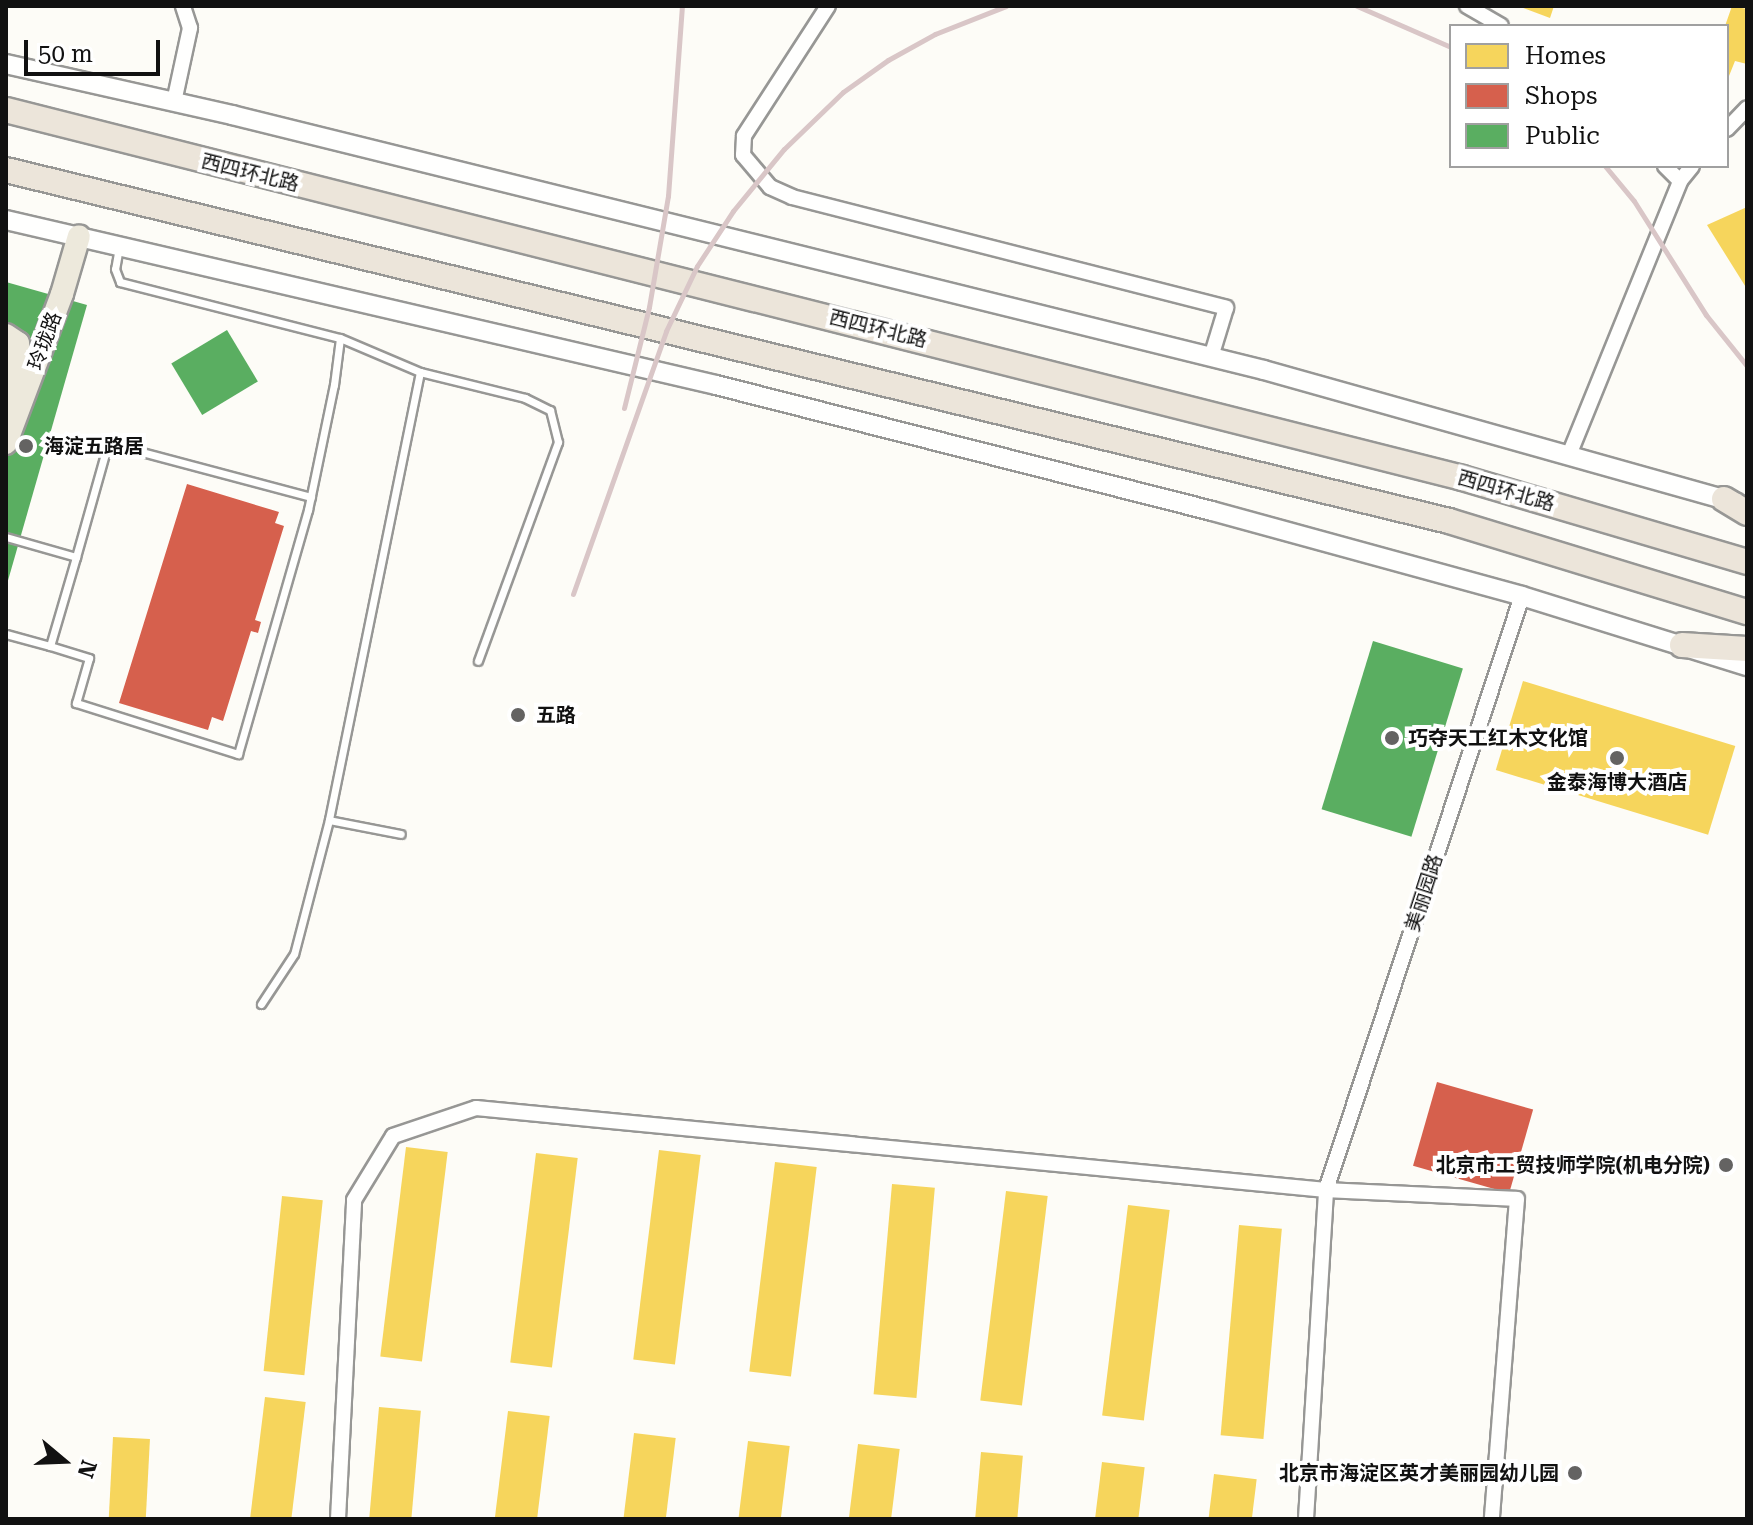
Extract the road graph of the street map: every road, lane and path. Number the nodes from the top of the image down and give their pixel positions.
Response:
1 (183, 6) edge
2 (828, 6) edge
3 (1467, 6) edge
4 (1498, 24) edge
5 (6, 64) edge
6 (174, 102) junction
7 (1747, 108) edge
8 (6, 110) edge
9 (1729, 127) edge
10 (1667, 168) edge
11 (1690, 168) edge
12 (6, 170) edge
13 (1680, 181) junction
14 (6, 220) edge
15 (79, 236) junction
16 (119, 247) junction
17 (6, 335) edge
18 (340, 338) junction
19 (1211, 357) junction
20 (420, 372) junction
21 (6, 404) edge
22 (6, 443) edge
23 (1569, 455) junction
24 (311, 497) junction
25 (1736, 503) edge
26 (1747, 513) edge
27 (6, 537) edge
28 (76, 557) junction
29 (1747, 562) edge
30 (1522, 596) junction
31 (1747, 612) edge
32 (6, 634) edge
33 (1682, 645) junction
34 (50, 646) junction
35 (1747, 649) edge
36 (478, 661) dead end
37 (1747, 666) edge
38 (329, 820) junction
39 (401, 834) dead end
40 (261, 1004) dead end
41 (1326, 1190) junction
42 (338, 1519) edge
43 (1306, 1519) edge
44 (1492, 1519) edge

1 - 6 street
2 - 19 street
3 - 4 street
5 - 6 street
6 - 19 street
7 - 9 street
8 - 29 highway, 西四环北路
10 - 13 street
11 - 13 street
12 - 31 highway
13 - 23 street
14 - 15 street
15 - 16 street
15 - 22 main road, 玲珑路
16 - 18 lane
16 - 30 street
17 - 21 main road
18 - 20 lane
18 - 24 lane
19 - 23 street
20 - 36 lane
20 - 38 lane
23 - 25 street
24 - 28 lane
24 - 34 lane
25 - 26 highway
27 - 28 lane
28 - 34 lane
30 - 33 street
30 - 41 street, 美丽园路
32 - 34 lane
33 - 35 highway
33 - 37 street
38 - 39 lane
38 - 40 lane
41 - 42 street
41 - 43 street, 美丽园路
41 - 44 street

